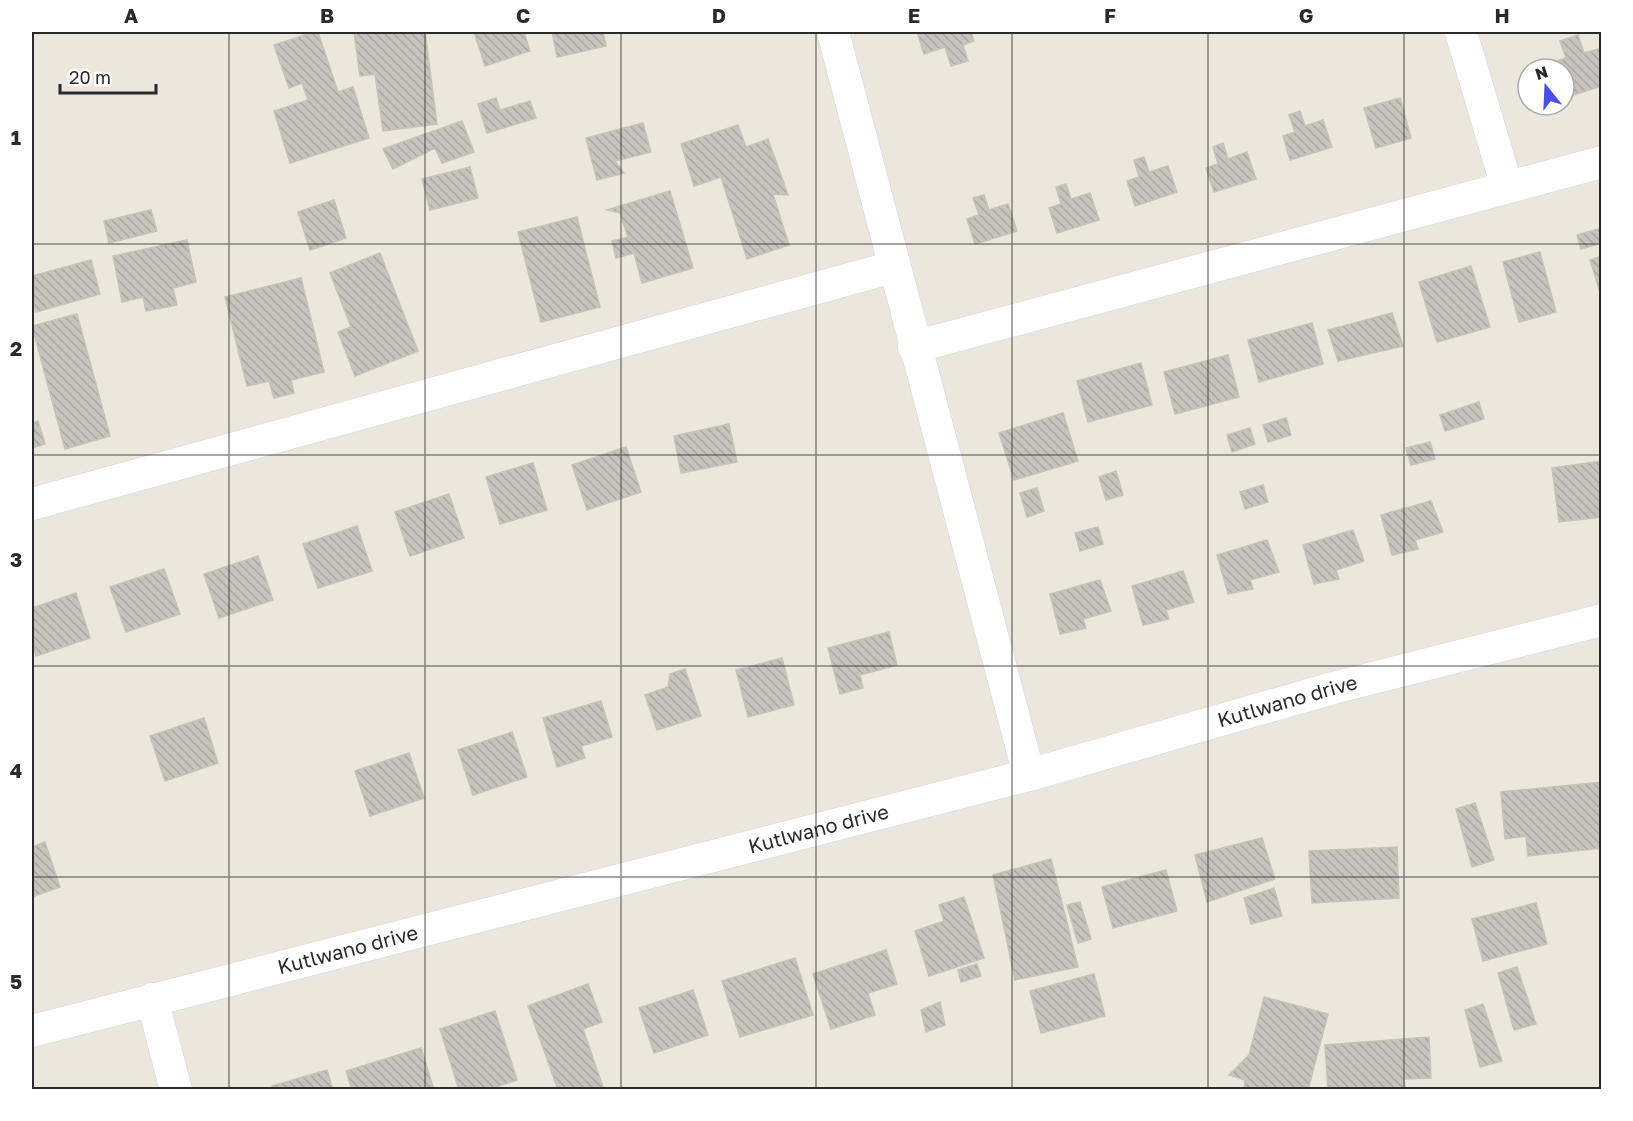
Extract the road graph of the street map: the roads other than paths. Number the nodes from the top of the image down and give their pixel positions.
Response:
1 (833, 32) edge
2 (1461, 32) edge
3 (1602, 162) edge
4 (1507, 187) junction
5 (893, 267) junction
6 (914, 347) junction
7 (32, 504) edge
8 (1602, 620) edge
9 (1029, 775) junction
10 (152, 999) junction
11 (32, 1031) edge
12 (176, 1089) edge

1 - 5 street
2 - 4 street
3 - 4 street
4 - 6 street
5 - 6 street
5 - 7 street
6 - 9 street
8 - 9 street, Kutlwano drive
9 - 10 street, Kutlwano drive
10 - 11 street, Kutlwano drive
10 - 12 street

